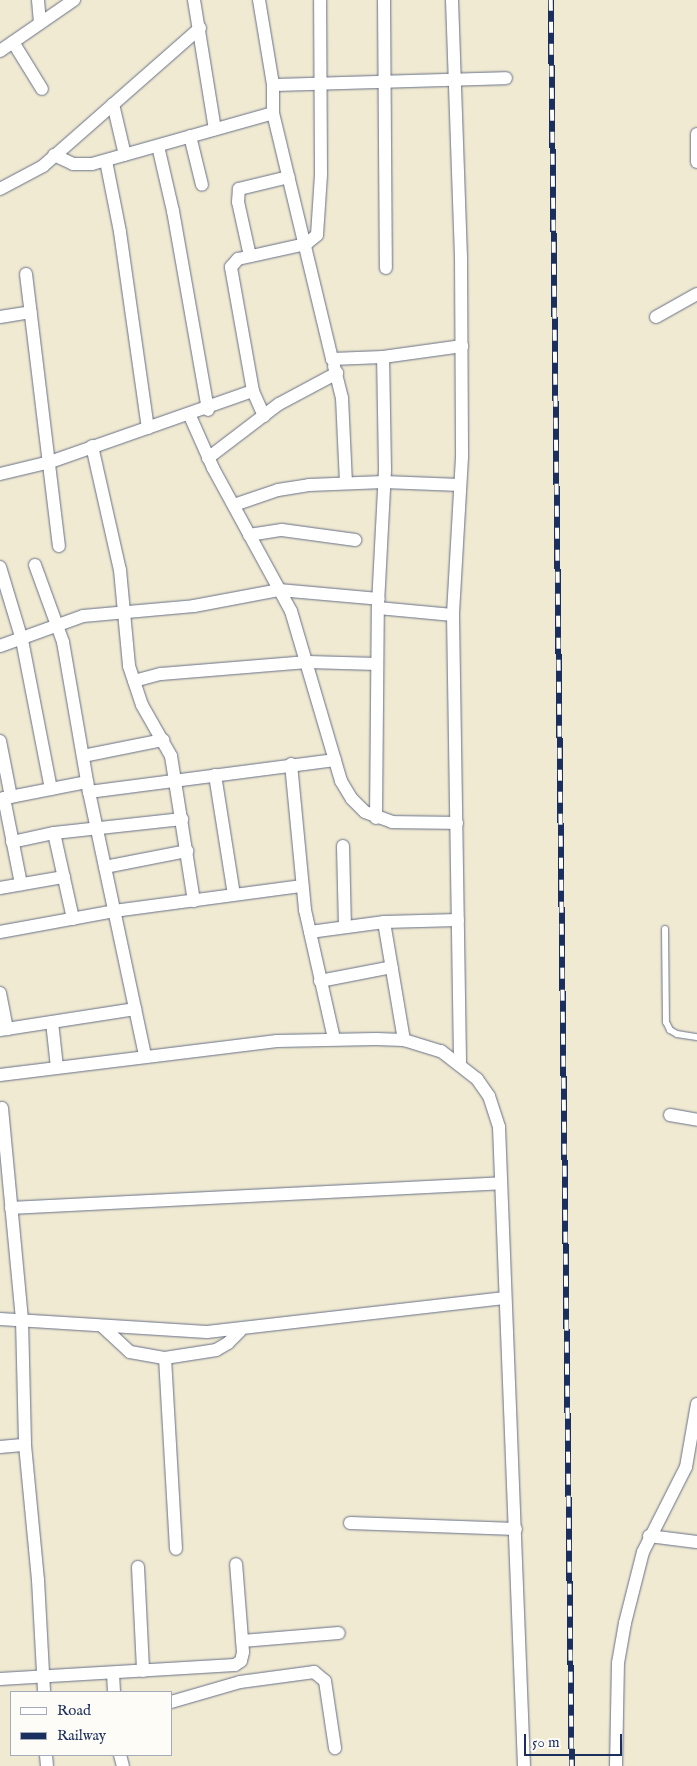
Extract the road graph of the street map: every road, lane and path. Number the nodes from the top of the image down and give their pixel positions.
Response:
1 (38, 0) edge
2 (74, 0) edge
3 (194, 0) edge
4 (260, 0) edge
5 (320, 0) edge
6 (384, 0) edge
7 (452, 0) edge
8 (40, 23) junction
9 (200, 28) junction
10 (13, 42) junction
11 (0, 51) edge
12 (506, 78) dead end
13 (455, 79) junction
14 (385, 80) junction
15 (320, 81) junction
16 (273, 85) junction
17 (42, 89) dead end
18 (113, 104) junction
19 (273, 112) junction
20 (215, 129) junction
21 (697, 134) edge
22 (190, 136) junction
23 (158, 146) junction
24 (54, 155) junction
25 (125, 155) junction
26 (106, 160) junction
27 (697, 162) edge
28 (289, 177) junction
29 (202, 185) dead end
30 (0, 190) edge
31 (306, 244) junction
32 (250, 256) junction
33 (386, 268) dead end
34 (26, 274) dead end
35 (697, 294) edge
36 (31, 312) junction
37 (0, 317) edge
38 (656, 317) dead end
39 (462, 346) junction
40 (383, 356) junction
41 (332, 359) junction
42 (337, 373) junction
43 (253, 391) junction
44 (208, 410) junction
45 (190, 416) junction
46 (264, 416) junction
47 (148, 428) junction
48 (92, 446) junction
49 (208, 458) junction
50 (50, 462) junction
51 (0, 474) edge
52 (384, 482) junction
53 (346, 483) junction
54 (460, 485) junction
55 (234, 505) junction
56 (249, 535) junction
57 (355, 540) dead end
58 (59, 546) dead end
59 (34, 565) dead end
60 (0, 567) edge
61 (279, 590) junction
62 (379, 604) junction
63 (124, 612) junction
64 (453, 615) junction
65 (57, 625) junction
66 (22, 640) junction
67 (0, 646) edge
68 (308, 662) junction
69 (377, 664) junction
70 (134, 680) junction
71 (163, 740) junction
72 (0, 741) edge
73 (83, 756) junction
74 (335, 760) junction
75 (291, 764) junction
76 (215, 775) junction
77 (176, 780) junction
78 (88, 787) junction
79 (51, 789) junction
80 (5, 798) edge
81 (376, 818) junction
82 (182, 819) junction
83 (457, 823) junction
84 (97, 828) junction
85 (54, 833) junction
86 (12, 842) junction
87 (342, 846) dead end
88 (187, 851) junction
89 (104, 867) junction
90 (64, 877) junction
91 (21, 884) junction
92 (302, 886) junction
93 (0, 888) edge
94 (234, 895) junction
95 (194, 901) junction
96 (114, 911) junction
97 (73, 919) junction
98 (458, 920) junction
99 (384, 922) junction
100 (344, 927) junction
101 (665, 929) dead end
102 (0, 932) edge
103 (310, 932) junction
104 (392, 967) junction
105 (320, 981) junction
106 (0, 993) edge
107 (135, 1009) junction
108 (52, 1022) junction
109 (4, 1030) edge
110 (697, 1037) edge
111 (334, 1039) junction
112 (404, 1040) junction
113 (145, 1055) junction
114 (460, 1064) junction
115 (57, 1066) junction
116 (0, 1075) edge
117 (2, 1108) dead end
118 (670, 1115) dead end
119 (697, 1120) edge
120 (500, 1183) junction
121 (11, 1208) junction
122 (505, 1298) junction
123 (0, 1319) edge
124 (22, 1320) junction
125 (102, 1326) junction
126 (240, 1330) junction
127 (164, 1358) junction
128 (697, 1404) edge
129 (25, 1445) junction
130 (0, 1447) edge
131 (350, 1523) dead end
132 (516, 1529) junction
133 (649, 1536) junction
134 (697, 1542) edge
135 (176, 1549) dead end
136 (236, 1564) dead end
137 (138, 1567) dead end
138 (340, 1634) dead end
139 (242, 1641) junction
140 (143, 1672) junction
141 (113, 1674) junction
142 (43, 1677) junction
143 (0, 1679) edge
144 (44, 1691) edge
145 (114, 1691) edge
146 (172, 1702) edge
147 (335, 1748) dead end
148 (524, 1766) edge
149 (616, 1766) edge

1 - 8 street
2 - 8 street
3 - 9 street
4 - 16 street
5 - 15 street
6 - 14 street
7 - 13 street
8 - 10 street
9 - 18 street
9 - 20 street
10 - 11 street
10 - 17 street
12 - 13 street
13 - 14 street
13 - 39 street
14 - 15 street
14 - 33 street
15 - 16 street
15 - 31 street
16 - 19 street
18 - 24 street
18 - 25 street
19 - 20 street
19 - 28 street
20 - 22 street
21 - 27 street
22 - 23 street
22 - 29 street
23 - 25 street
23 - 44 street
24 - 26 street
24 - 30 street
25 - 26 street
26 - 47 street
28 - 31 street
28 - 32 street
31 - 32 street
31 - 41 street
32 - 43 street
34 - 36 street
35 - 38 street
36 - 37 street
36 - 50 street
39 - 40 street
39 - 54 street
40 - 41 street
40 - 52 street
41 - 42 street
42 - 46 street
42 - 53 street
43 - 44 street
43 - 46 street
44 - 45 street
45 - 47 street
45 - 49 street
46 - 49 street
47 - 48 street
48 - 50 street
48 - 63 street
49 - 55 street
50 - 51 street
50 - 58 street
52 - 53 street
52 - 54 street
52 - 62 street
53 - 55 street
54 - 64 street
55 - 56 street
56 - 57 street
56 - 61 street
59 - 65 street
60 - 66 street
61 - 62 street
61 - 63 street
61 - 68 street
62 - 64 street
62 - 69 street
63 - 65 street
63 - 70 street
64 - 83 street
65 - 66 street
65 - 73 street
66 - 67 street
66 - 79 street
68 - 69 street
68 - 70 street
68 - 74 street
69 - 81 street
70 - 71 street
71 - 73 street
71 - 77 street
72 - 80 street
73 - 78 street
74 - 75 street
74 - 81 street
75 - 76 street
75 - 92 street
76 - 77 street
76 - 94 street
77 - 78 street
77 - 82 street
78 - 79 street
78 - 84 street
79 - 80 street
80 - 86 street
81 - 83 street
82 - 84 street
82 - 88 street
83 - 98 street
84 - 85 street
84 - 89 street
85 - 86 street
85 - 90 street
86 - 91 street
87 - 100 street
88 - 89 street
88 - 95 street
89 - 96 street
90 - 91 street
90 - 97 street
91 - 93 street
92 - 94 street
92 - 103 street
94 - 95 street
95 - 96 street
96 - 97 street
96 - 107 street
97 - 102 street
98 - 99 street
98 - 114 street
99 - 100 street
99 - 104 street
100 - 103 street
101 - 110 lane
103 - 105 street
104 - 105 street
104 - 112 street
105 - 111 street
106 - 109 street
107 - 108 street
107 - 113 street
108 - 109 street
108 - 115 street
111 - 112 street
111 - 113 street
112 - 114 street
113 - 115 street
114 - 120 street
115 - 116 street
117 - 121 street
118 - 119 street
120 - 121 street
120 - 122 street
121 - 124 street
122 - 126 street
122 - 132 street
123 - 124 street
124 - 125 street
124 - 129 street
125 - 126 street
125 - 127 street
126 - 127 street
127 - 135 street
128 - 133 street
129 - 130 street
129 - 142 street
131 - 132 street
132 - 148 street
133 - 134 street
133 - 149 street
136 - 139 street
137 - 140 street
138 - 139 street
139 - 140 street
140 - 141 street
141 - 142 street
141 - 145 street
142 - 143 street
142 - 144 street
146 - 147 street

